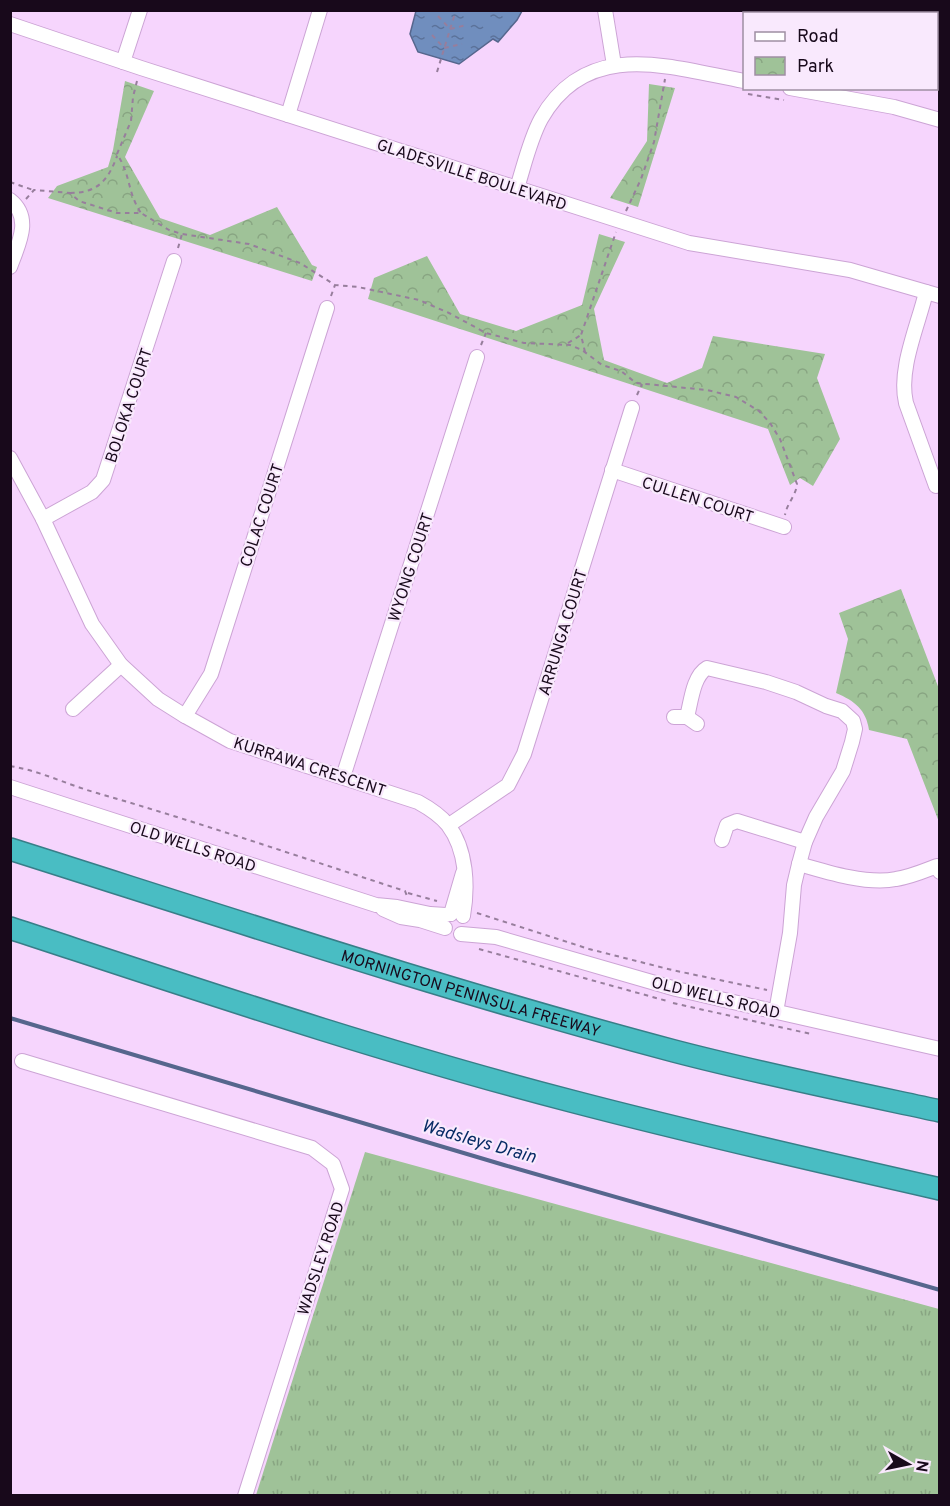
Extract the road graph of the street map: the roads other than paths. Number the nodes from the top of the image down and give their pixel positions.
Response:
1 (140, 10) edge
2 (320, 10) edge
3 (605, 10) edge
4 (10, 24) edge
5 (123, 62) junction
6 (614, 65) junction
7 (743, 81) edge
8 (801, 90) edge
9 (288, 115) junction
10 (939, 120) edge
11 (517, 188) junction
12 (14, 204) edge
13 (174, 261) road end
14 (10, 267) edge
15 (933, 294) edge
16 (327, 308) dead end
17 (477, 357) dead end
18 (632, 408) dead end
19 (10, 458) edge
20 (612, 470) junction
21 (936, 486) dead end
22 (43, 519) junction
23 (784, 527) road end
24 (122, 665) junction
25 (73, 709) dead end
26 (185, 716) junction
27 (686, 719) dead end
28 (343, 777) junction
29 (10, 787) edge
30 (448, 825) junction
31 (722, 840) dead end
32 (805, 842) junction
33 (10, 849) edge
34 (799, 864) junction
35 (939, 872) edge
36 (456, 915) junction
37 (10, 928) edge
38 (496, 937) junction
39 (776, 1012) junction
40 (939, 1048) edge
41 (22, 1061) dead end
42 (939, 1111) edge
43 (939, 1188) edge
44 (245, 1496) edge

1 - 5 street
2 - 9 street
3 - 6 street
4 - 5 street, GLADESVILLE BOULEVARD
5 - 9 street, GLADESVILLE BOULEVARD
6 - 7 street
6 - 11 street
8 - 10 street
9 - 11 street, GLADESVILLE BOULEVARD
11 - 15 street, GLADESVILLE BOULEVARD
12 - 14 street
13 - 22 street, BOLOKA COURT
15 - 21 street
16 - 26 street, COLAC COURT
17 - 28 street, WYONG COURT
18 - 20 street, ARRUNGA COURT
19 - 22 street, KURRAWA CRESCENT
20 - 23 street, CULLEN COURT
20 - 30 street, ARRUNGA COURT
22 - 24 street, KURRAWA CRESCENT
24 - 25 street
24 - 26 street, KURRAWA CRESCENT
26 - 28 street, KURRAWA CRESCENT
27 - 32 street
28 - 30 street, KURRAWA CRESCENT
29 - 36 street, OLD WELLS ROAD
30 - 36 street, KURRAWA CRESCENT
31 - 32 street
32 - 34 street
33 - 42 highway, MORNINGTON PENINSULA FREEWAY
34 - 35 street
34 - 39 street
36 - 38 street, OLD WELLS ROAD
36 - 38 street, OLD WELLS ROAD
37 - 43 highway
38 - 39 street, OLD WELLS ROAD
39 - 40 street, OLD WELLS ROAD
41 - 44 street, WADSLEY ROAD

